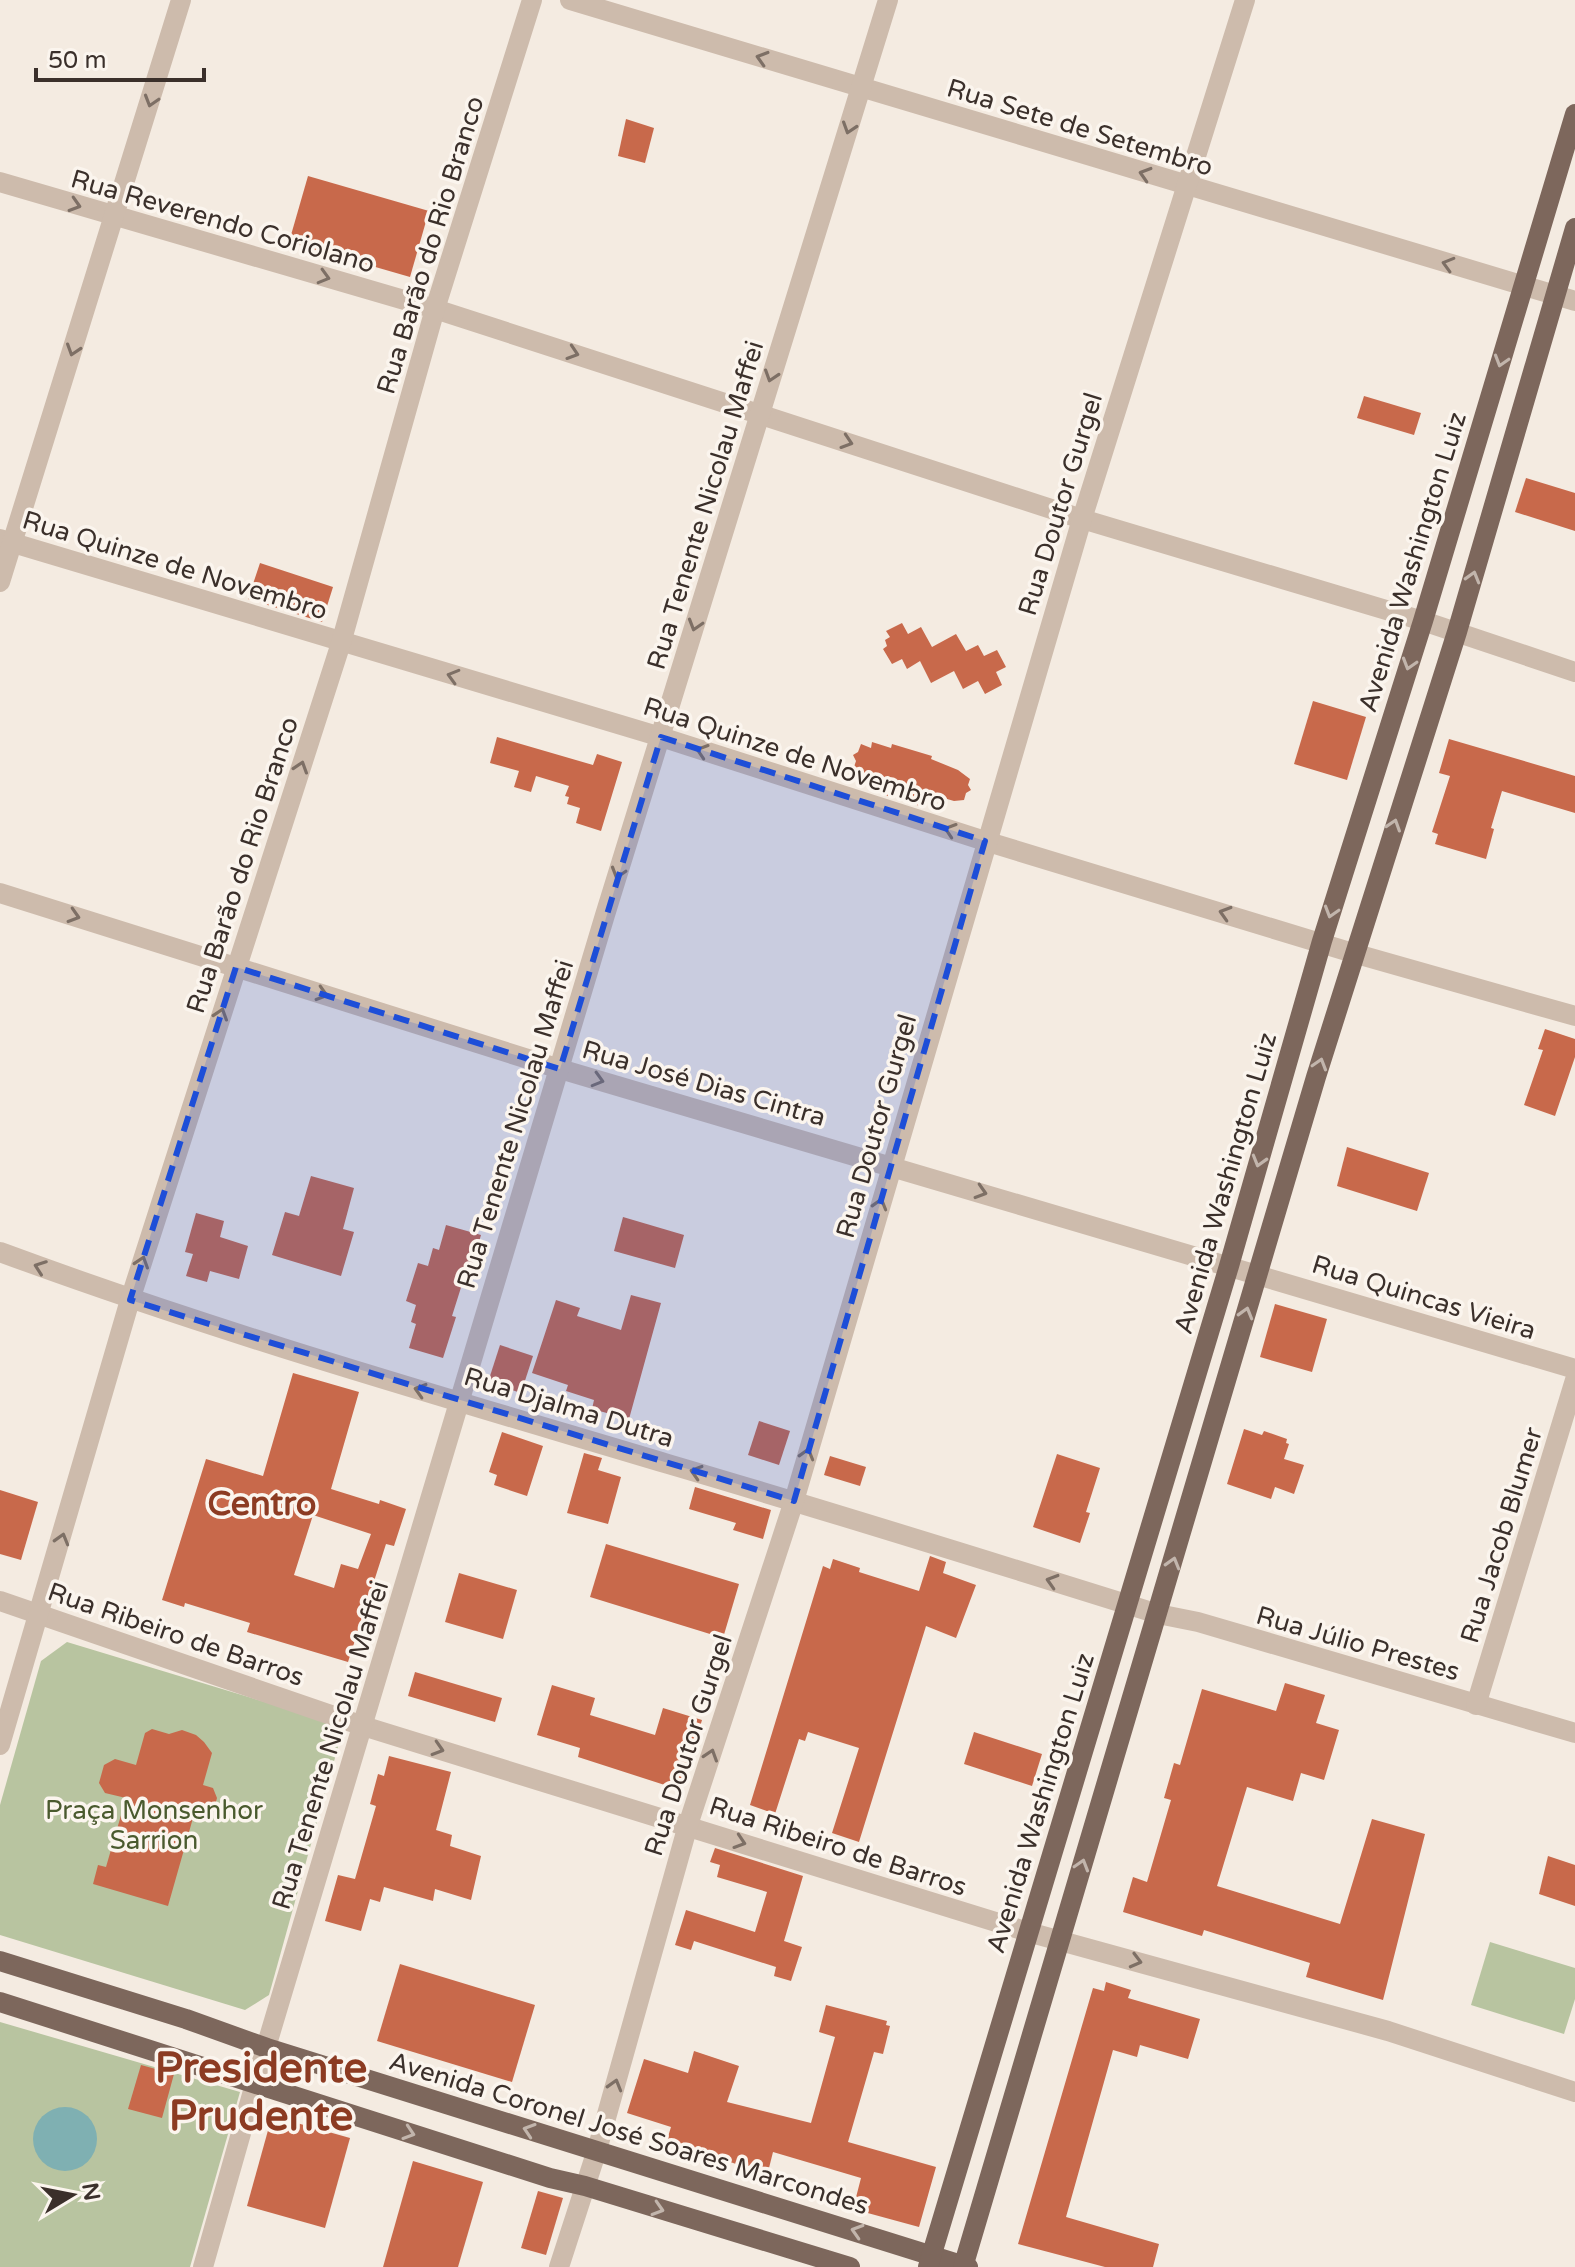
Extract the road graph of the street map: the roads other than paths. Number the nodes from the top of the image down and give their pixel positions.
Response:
1 (181, 0) edge
2 (532, 0) edge
3 (570, 0) edge
4 (888, 0) edge
5 (1245, 0) edge
6 (862, 88) junction
7 (1575, 114) edge
8 (0, 182) edge
9 (1187, 187) junction
10 (115, 217) junction
11 (1575, 228) edge
12 (1523, 286) junction
13 (1555, 295) junction
14 (1575, 301) edge
15 (435, 309) junction
16 (759, 413) junction
17 (1082, 519) junction
18 (6, 541) edge
19 (0, 582) edge
20 (1423, 621) junction
21 (1457, 632) junction
22 (341, 643) junction
23 (1575, 672) edge
24 (661, 737) junction
25 (985, 841) junction
26 (0, 893) edge
27 (1322, 941) junction
28 (1353, 953) junction
29 (236, 967) junction
30 (1575, 1016) edge
31 (560, 1069) junction
32 (891, 1165) junction
33 (0, 1252) edge
34 (1229, 1266) junction
35 (1257, 1274) junction
36 (130, 1300) junction
37 (1575, 1369) edge
38 (1575, 1380) edge
39 (459, 1402) junction
40 (794, 1501) junction
41 (0, 1601) edge
42 (1126, 1604) junction
43 (40, 1614) junction
44 (1158, 1614) junction
45 (1476, 1705) junction
46 (363, 1726) junction
47 (1575, 1733) edge
48 (0, 1745) edge
49 (688, 1825) junction
50 (1028, 1932) junction
51 (1061, 1940) junction
52 (0, 1961) edge
53 (0, 2002) edge
54 (267, 2048) junction
55 (255, 2084) junction
56 (1575, 2092) edge
57 (597, 2150) junction
58 (585, 2186) junction
59 (930, 2260) edge
60 (203, 2267) edge
61 (559, 2267) edge
62 (850, 2267) edge
63 (965, 2267) edge

1 -> 10 street
2 - 15 street, Rua Barão do Rio Branco
6 -> 3 street, Rua Sete de Setembro
4 - 6 street, Rua Tenente Nicolau Maffei
5 - 9 street, Rua Doutor Gurgel
9 -> 6 street, Rua Sete de Setembro
6 -> 16 street, Rua Tenente Nicolau Maffei
7 - 12 main road, Avenida Washington Luiz
8 -> 10 street, Rua Reverendo Coriolano
12 -> 9 street, Rua Sete de Setembro
9 - 17 street, Rua Doutor Gurgel
10 -> 15 street, Rua Reverendo Coriolano
10 -> 18 street
11 - 13 main road
12 - 13 street, Rua Sete de Setembro
12 -> 20 main road, Avenida Washington Luiz
13 - 14 street, Rua Sete de Setembro
21 -> 13 main road
15 -> 16 street, Rua Reverendo Coriolano
15 - 22 street, Rua Barão do Rio Branco
16 -> 17 street, Rua Reverendo Coriolano
16 -> 24 street, Rua Tenente Nicolau Maffei
17 - 20 street, Rua Reverendo Coriolano
17 - 25 street, Rua Doutor Gurgel
18 - 19 street
18 - 22 street, Rua Quinze de Novembro
20 - 21 street, Rua Reverendo Coriolano
20 -> 27 main road, Avenida Washington Luiz
21 - 23 street, Rua Reverendo Coriolano
28 -> 21 main road
24 -> 22 street, Rua Quinze de Novembro
29 -> 22 street, Rua Barão do Rio Branco
25 -> 24 street, Rua Quinze de Novembro
24 -> 31 street, Rua Tenente Nicolau Maffei
27 -> 25 street, Rua Quinze de Novembro
25 - 32 street, Rua Doutor Gurgel
26 -> 29 street, Rua José Dias Cintra
27 - 28 street, Rua Quinze de Novembro
27 -> 34 main road, Avenida Washington Luiz
28 - 30 street, Rua Quinze de Novembro
35 -> 28 main road
29 -> 31 street, Rua José Dias Cintra
36 -> 29 street, Rua Barão do Rio Branco
31 -> 32 street, Rua José Dias Cintra
31 - 39 street, Rua Tenente Nicolau Maffei
32 -> 34 street, Rua José Dias Cintra
40 -> 32 street, Rua Doutor Gurgel
36 -> 33 street, Rua Djalma Dutra
34 - 35 street, Rua José Dias Cintra
34 - 42 main road, Avenida Washington Luiz
35 - 37 street, Rua Quincas Vieira
44 -> 35 main road
39 -> 36 street, Rua Djalma Dutra
43 -> 36 street, Rua Barão do Rio Branco
38 - 45 street, Rua Jacob Blumer
40 -> 39 street, Rua Djalma Dutra
39 - 46 street, Rua Tenente Nicolau Maffei
42 -> 40 street, Rua Djalma Dutra
49 -> 40 street, Rua Doutor Gurgel
41 - 43 street, Rua Ribeiro de Barros
42 - 44 street, Rua Júlio Prestes
42 - 50 main road, Avenida Washington Luiz
43 - 46 street, Rua Ribeiro de Barros
43 - 48 street, Rua Barão do Rio Branco
44 - 45 street, Rua Júlio Prestes
51 -> 44 main road
45 - 47 street, Rua Júlio Prestes
46 -> 49 street, Rua Ribeiro de Barros
46 - 54 street, Rua Tenente Nicolau Maffei
49 -> 50 street, Rua Ribeiro de Barros
57 -> 49 street, Rua Doutor Gurgel
50 - 51 street, Rua Ribeiro de Barros
50 - 59 main road, Avenida Washington Luiz
51 -> 56 street, Rua Ribeiro de Barros
51 - 63 main road
52 - 54 main road, Avenida Coronel José Soares Marcondes
53 - 55 main road
54 - 55 street, Rua Tenente Nicolau Maffei
57 -> 54 main road, Avenida Coronel José Soares Marcondes
55 -> 58 main road
55 - 60 street, Rua Tenente Nicolau Maffei
57 - 58 street, Rua Doutor Gurgel
59 -> 57 main road, Avenida Coronel José Soares Marcondes
58 - 61 street, Rua Doutor Gurgel
58 -> 62 main road
59 - 63 main road, Avenida Coronel José Soares Marcondes

